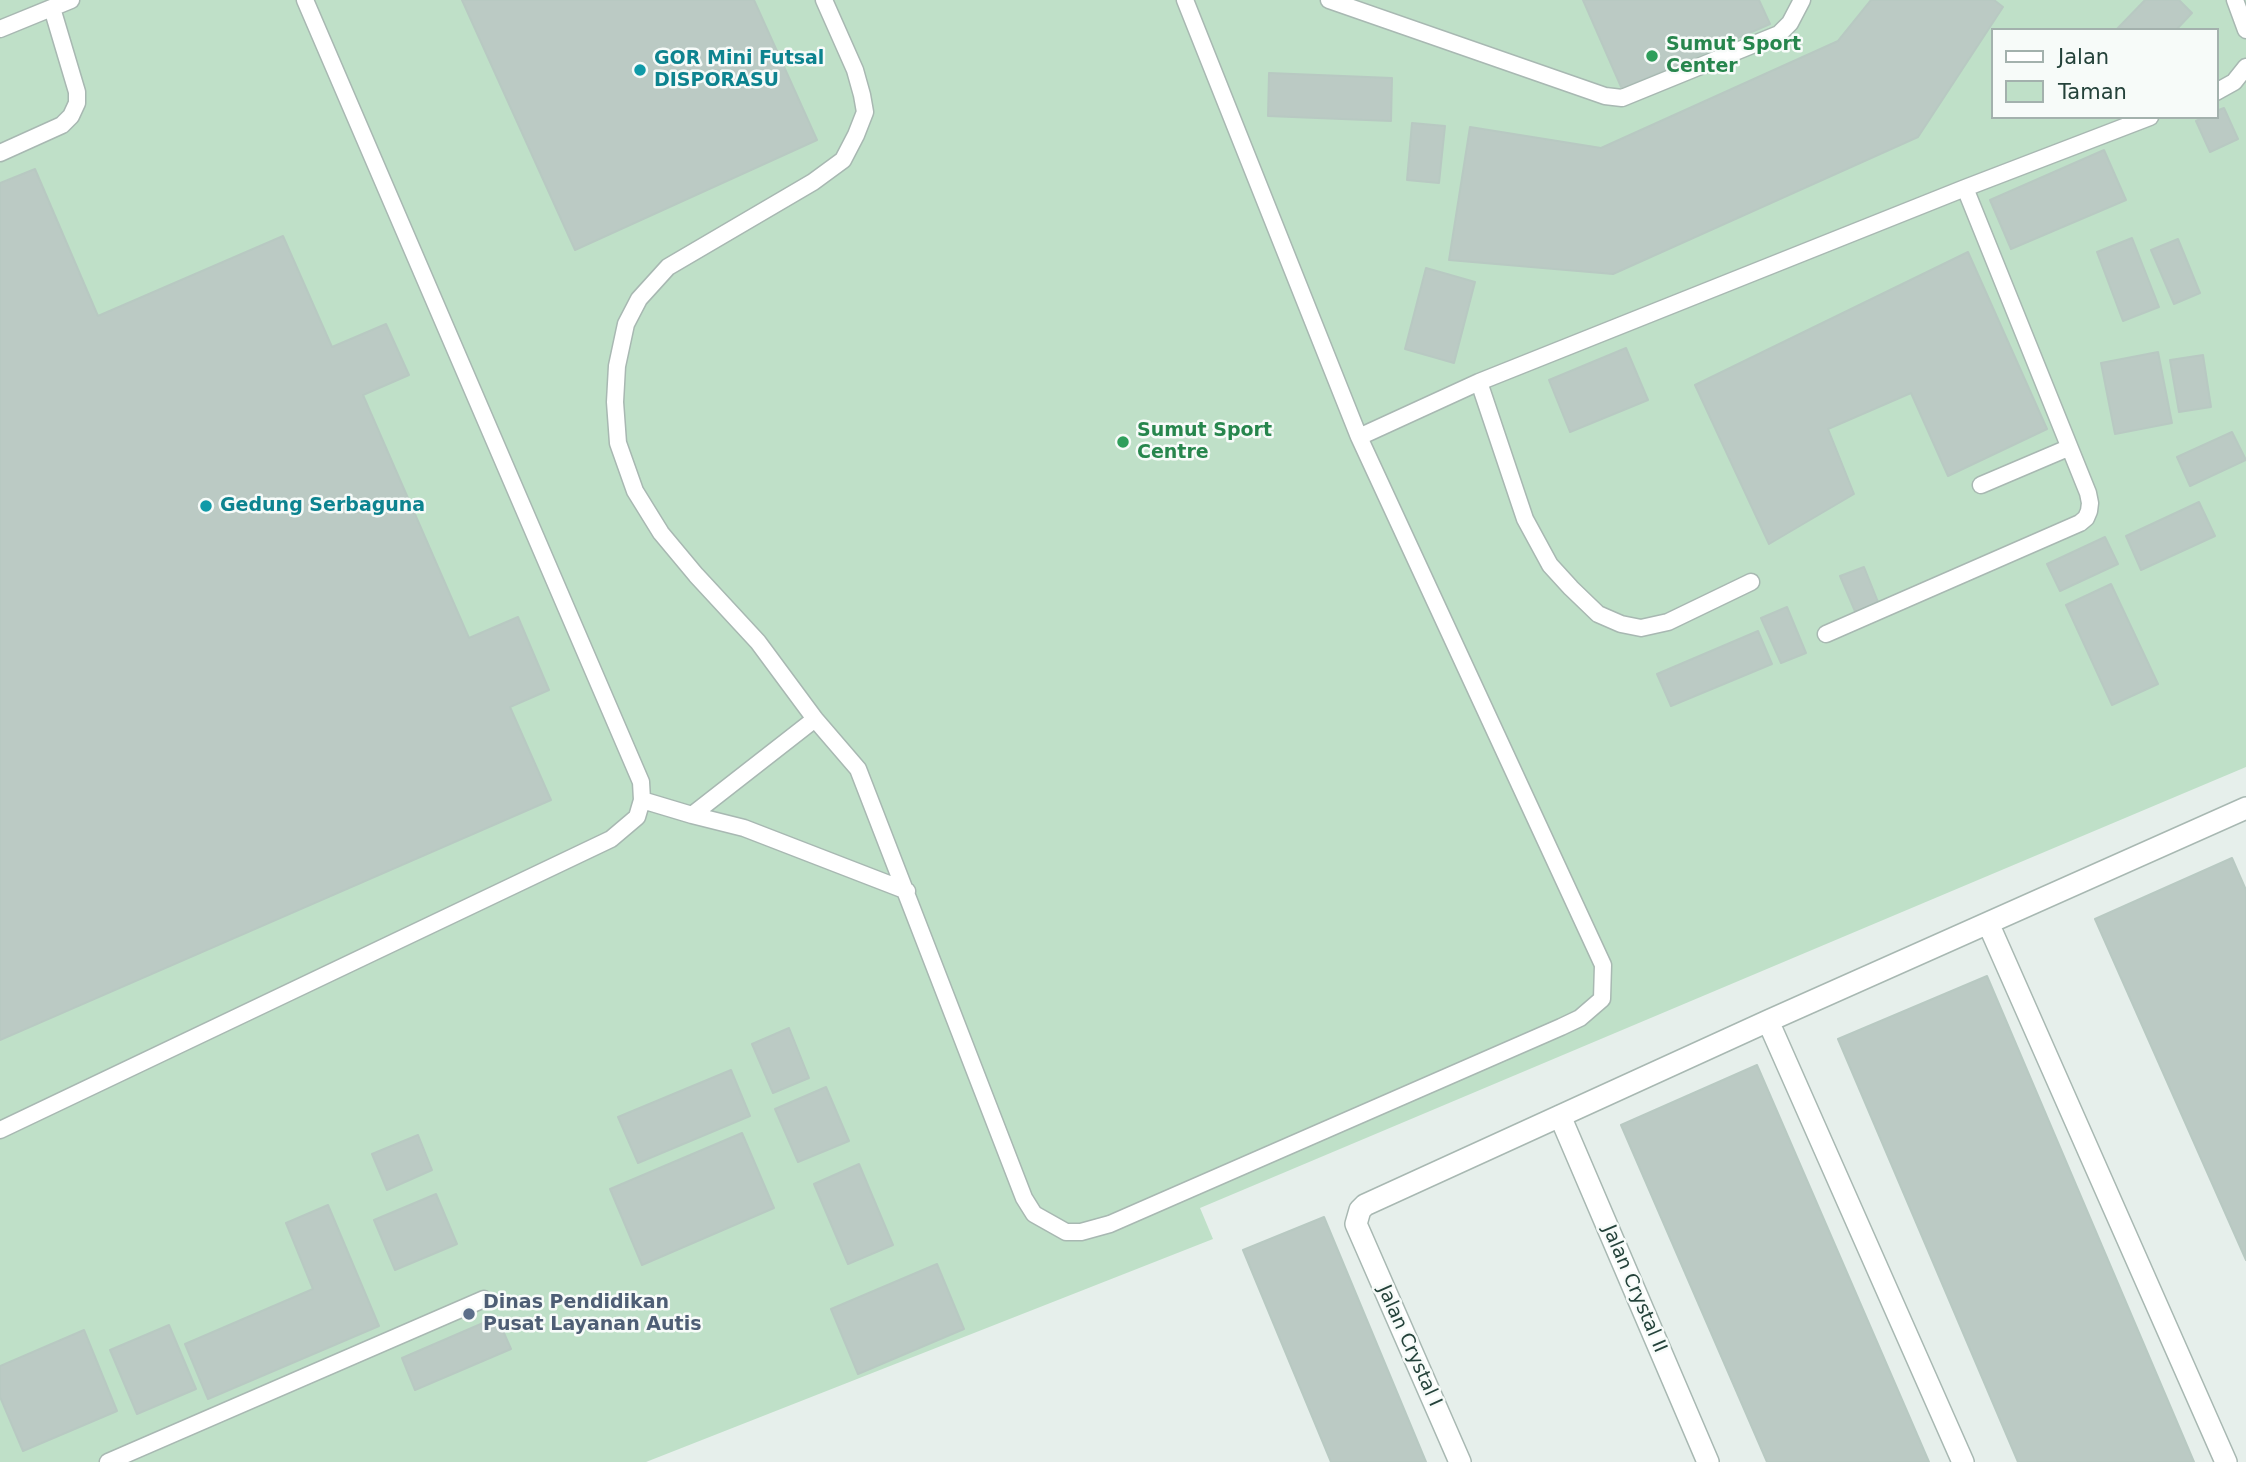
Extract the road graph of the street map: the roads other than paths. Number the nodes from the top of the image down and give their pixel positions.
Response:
1 (71, 0) edge
2 (304, 0) edge
3 (824, 0) edge
4 (1185, 0) edge
5 (1329, 0) edge
6 (1802, 0) edge
7 (2235, 0) edge
8 (52, 8) junction
9 (0, 29) edge
10 (2246, 30) edge
11 (2246, 67) edge
12 (2218, 91) edge
13 (2145, 119) edge
14 (0, 153) edge
15 (1965, 188) junction
16 (1479, 382) junction
17 (1359, 437) junction
18 (2068, 448) junction
19 (1981, 485) dead end
20 (1751, 582) dead end
21 (1826, 634) dead end
22 (815, 719) junction
23 (642, 800) junction
24 (2246, 808) edge
25 (692, 816) junction
26 (906, 891) junction
27 (1989, 923) junction
28 (1768, 1021) junction
29 (1560, 1116) junction
30 (0, 1130) edge
31 (484, 1298) dead end
32 (107, 1462) edge
33 (1460, 1462) edge
34 (1708, 1462) edge
35 (1963, 1462) edge
36 (2226, 1462) edge

1 - 8 lane
2 - 23 lane
3 - 22 lane
4 - 17 lane
5 - 6 lane
7 - 10 lane
8 - 9 lane
8 - 14 lane
11 - 12 lane
13 - 15 lane
15 - 16 lane
15 - 18 lane
16 - 17 lane
16 - 20 lane
17 - 26 lane
18 - 19 lane
18 - 21 lane
22 - 25 lane
22 - 26 lane
23 - 25 lane
23 - 30 lane
24 - 27 street
25 - 26 lane
27 - 28 street
27 - 36 street
28 - 29 street
28 - 35 street
29 - 33 street, Jalan Crystal I
29 - 34 street, Jalan Crystal II
31 - 32 lane

